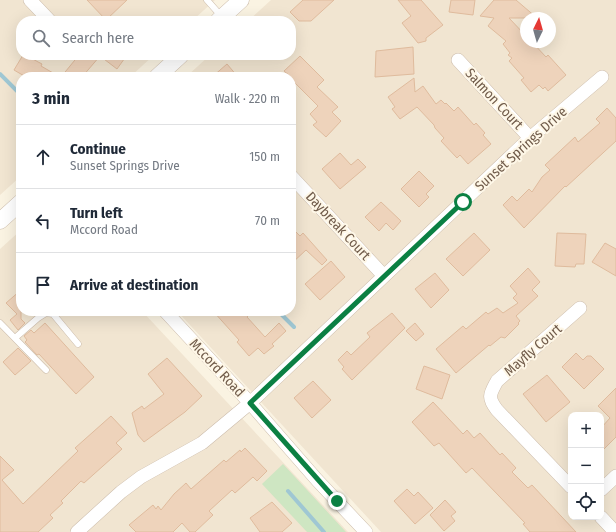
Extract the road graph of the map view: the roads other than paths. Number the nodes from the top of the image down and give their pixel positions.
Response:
1 (30, 0) edge
2 (207, 0) edge
3 (241, 0) edge
4 (45, 16) edge
5 (218, 16) edge
6 (223, 16) edge
7 (176, 60) edge
8 (458, 60) dead end
9 (162, 72) edge
10 (602, 77) dead end
11 (530, 138) junction
12 (296, 181) edge
13 (16, 207) edge
14 (0, 221) edge
15 (384, 276) junction
16 (580, 308) dead end
17 (41, 316) edge
18 (55, 316) edge
19 (170, 316) edge
20 (0, 323) edge
21 (15, 338) junction
22 (78, 344) dead end
23 (46, 370) dead end
24 (250, 403) junction
25 (616, 476) edge
26 (568, 484) edge
27 (604, 487) edge
28 (604, 520) edge
29 (77, 532) edge
30 (366, 532) edge
31 (615, 532) edge

1 - 4 street
2 - 5 lane
3 - 6 street
7 - 9 street
8 - 11 street, Salmon Court
10 - 11 street, Sunset Springs Drive
11 - 15 street, Sunset Springs Drive
12 - 15 street, Daybreak Court
13 - 14 street
15 - 24 street, Sunset Springs Drive
16 - 26 street, Mayfly Court
17 - 21 lane
18 - 22 lane
19 - 24 street, Mccord Road
20 - 21 lane
21 - 23 lane
24 - 29 street, Sunset Springs Drive
24 - 30 street, Mccord Road
25 - 27 street
28 - 31 street

